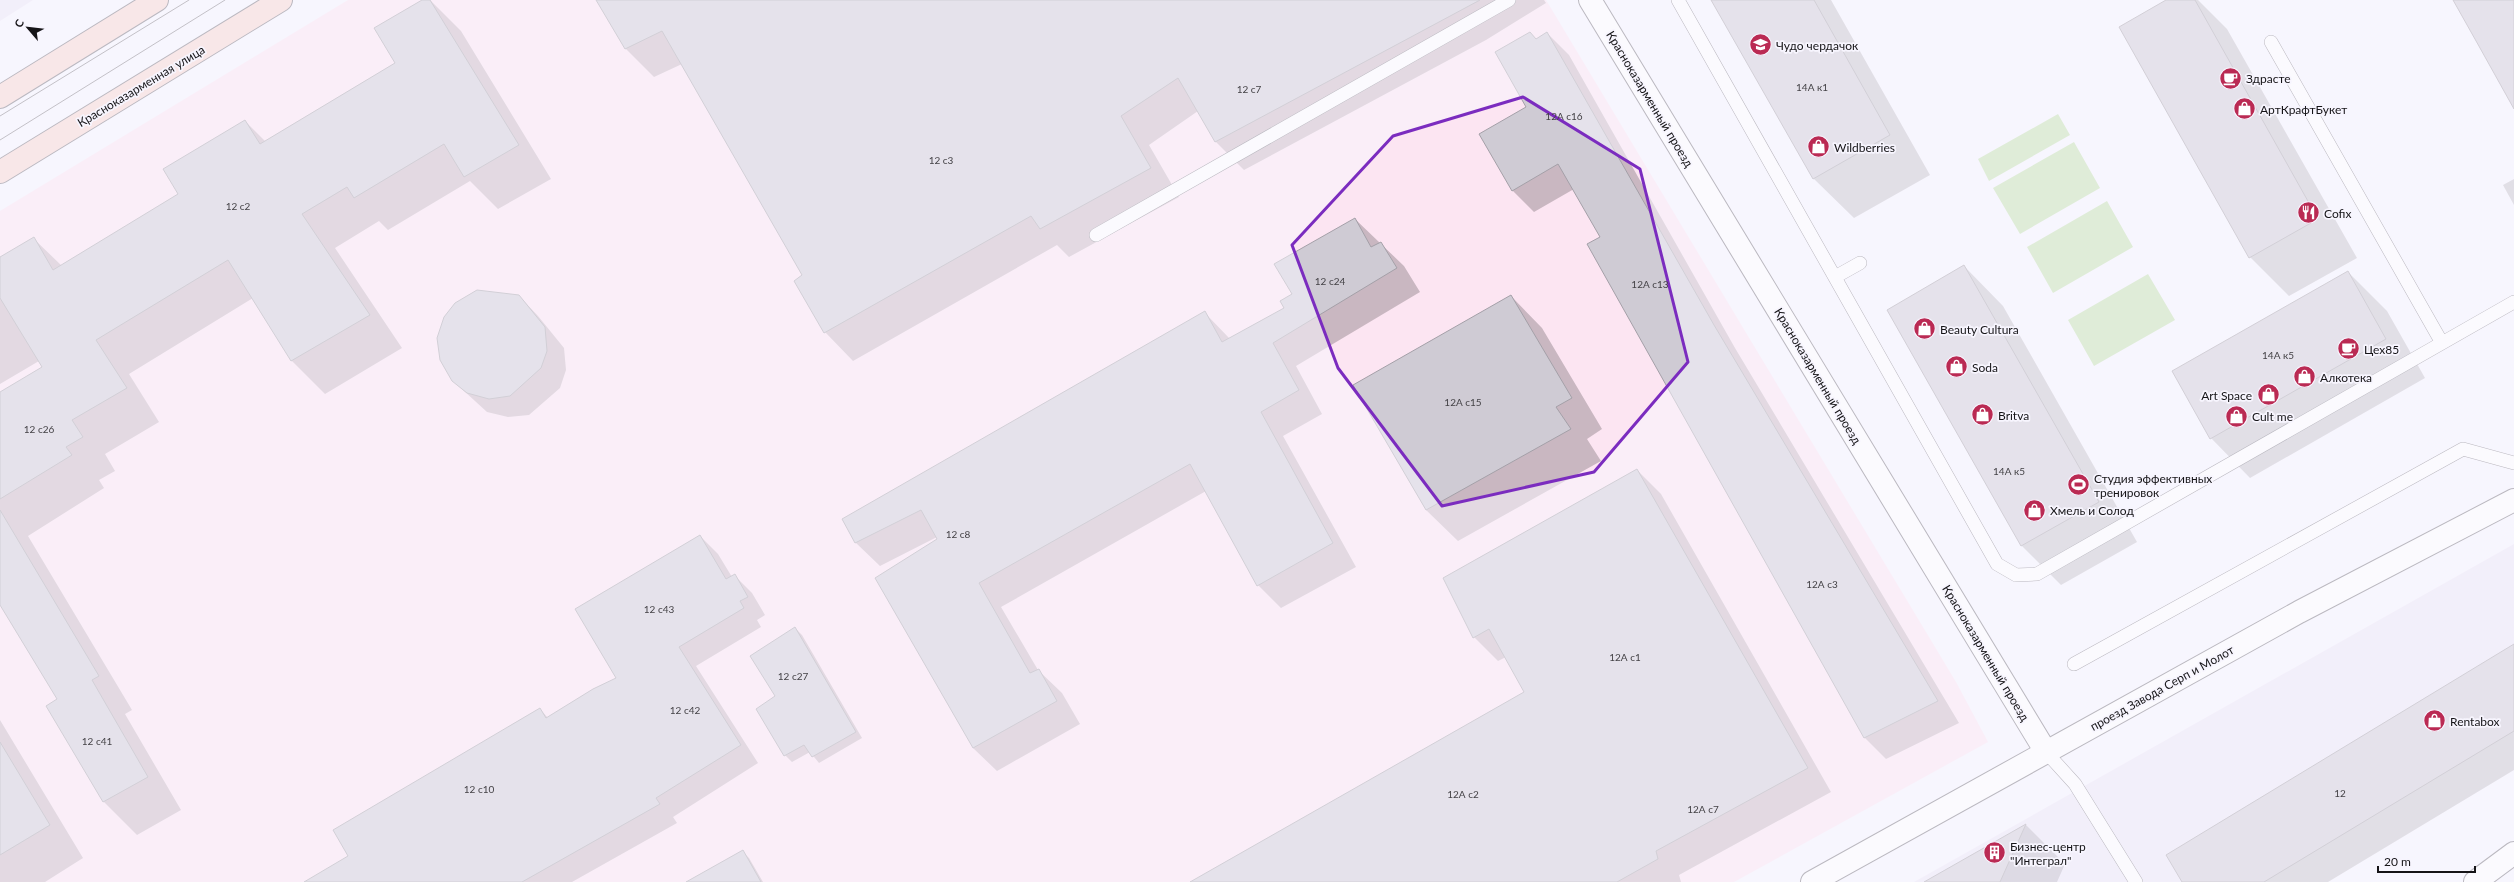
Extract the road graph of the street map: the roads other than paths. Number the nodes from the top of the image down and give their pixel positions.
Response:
1 (157, 0) edge
2 (281, 0) edge
3 (1509, 0) edge
4 (1590, 0) edge
5 (1678, 0) edge
6 (2271, 42) dead end
7 (0, 97) edge
8 (0, 172) edge
9 (1096, 235) dead end
10 (1860, 263) dead end
11 (1835, 277) junction
12 (2514, 302) edge
13 (2442, 343) junction
14 (2514, 463) edge
15 (2514, 500) edge
16 (2074, 664) dead end
17 (2046, 752) junction
18 (2514, 854) edge
19 (1812, 882) edge
20 (2136, 882) edge
21 (2475, 882) edge

1 - 7 main road
2 - 8 main road, Красноказарменная улица
3 - 9 lane
4 - 17 street, Красноказарменный проезд
5 - 11 lane
6 - 13 lane
10 - 11 lane
11 - 13 lane
12 - 13 lane
14 - 16 lane
15 - 17 street, проезд Завода Серп и Молот
17 - 19 street, проезд Завода Серп и Молот
17 - 20 lane
18 - 21 street

